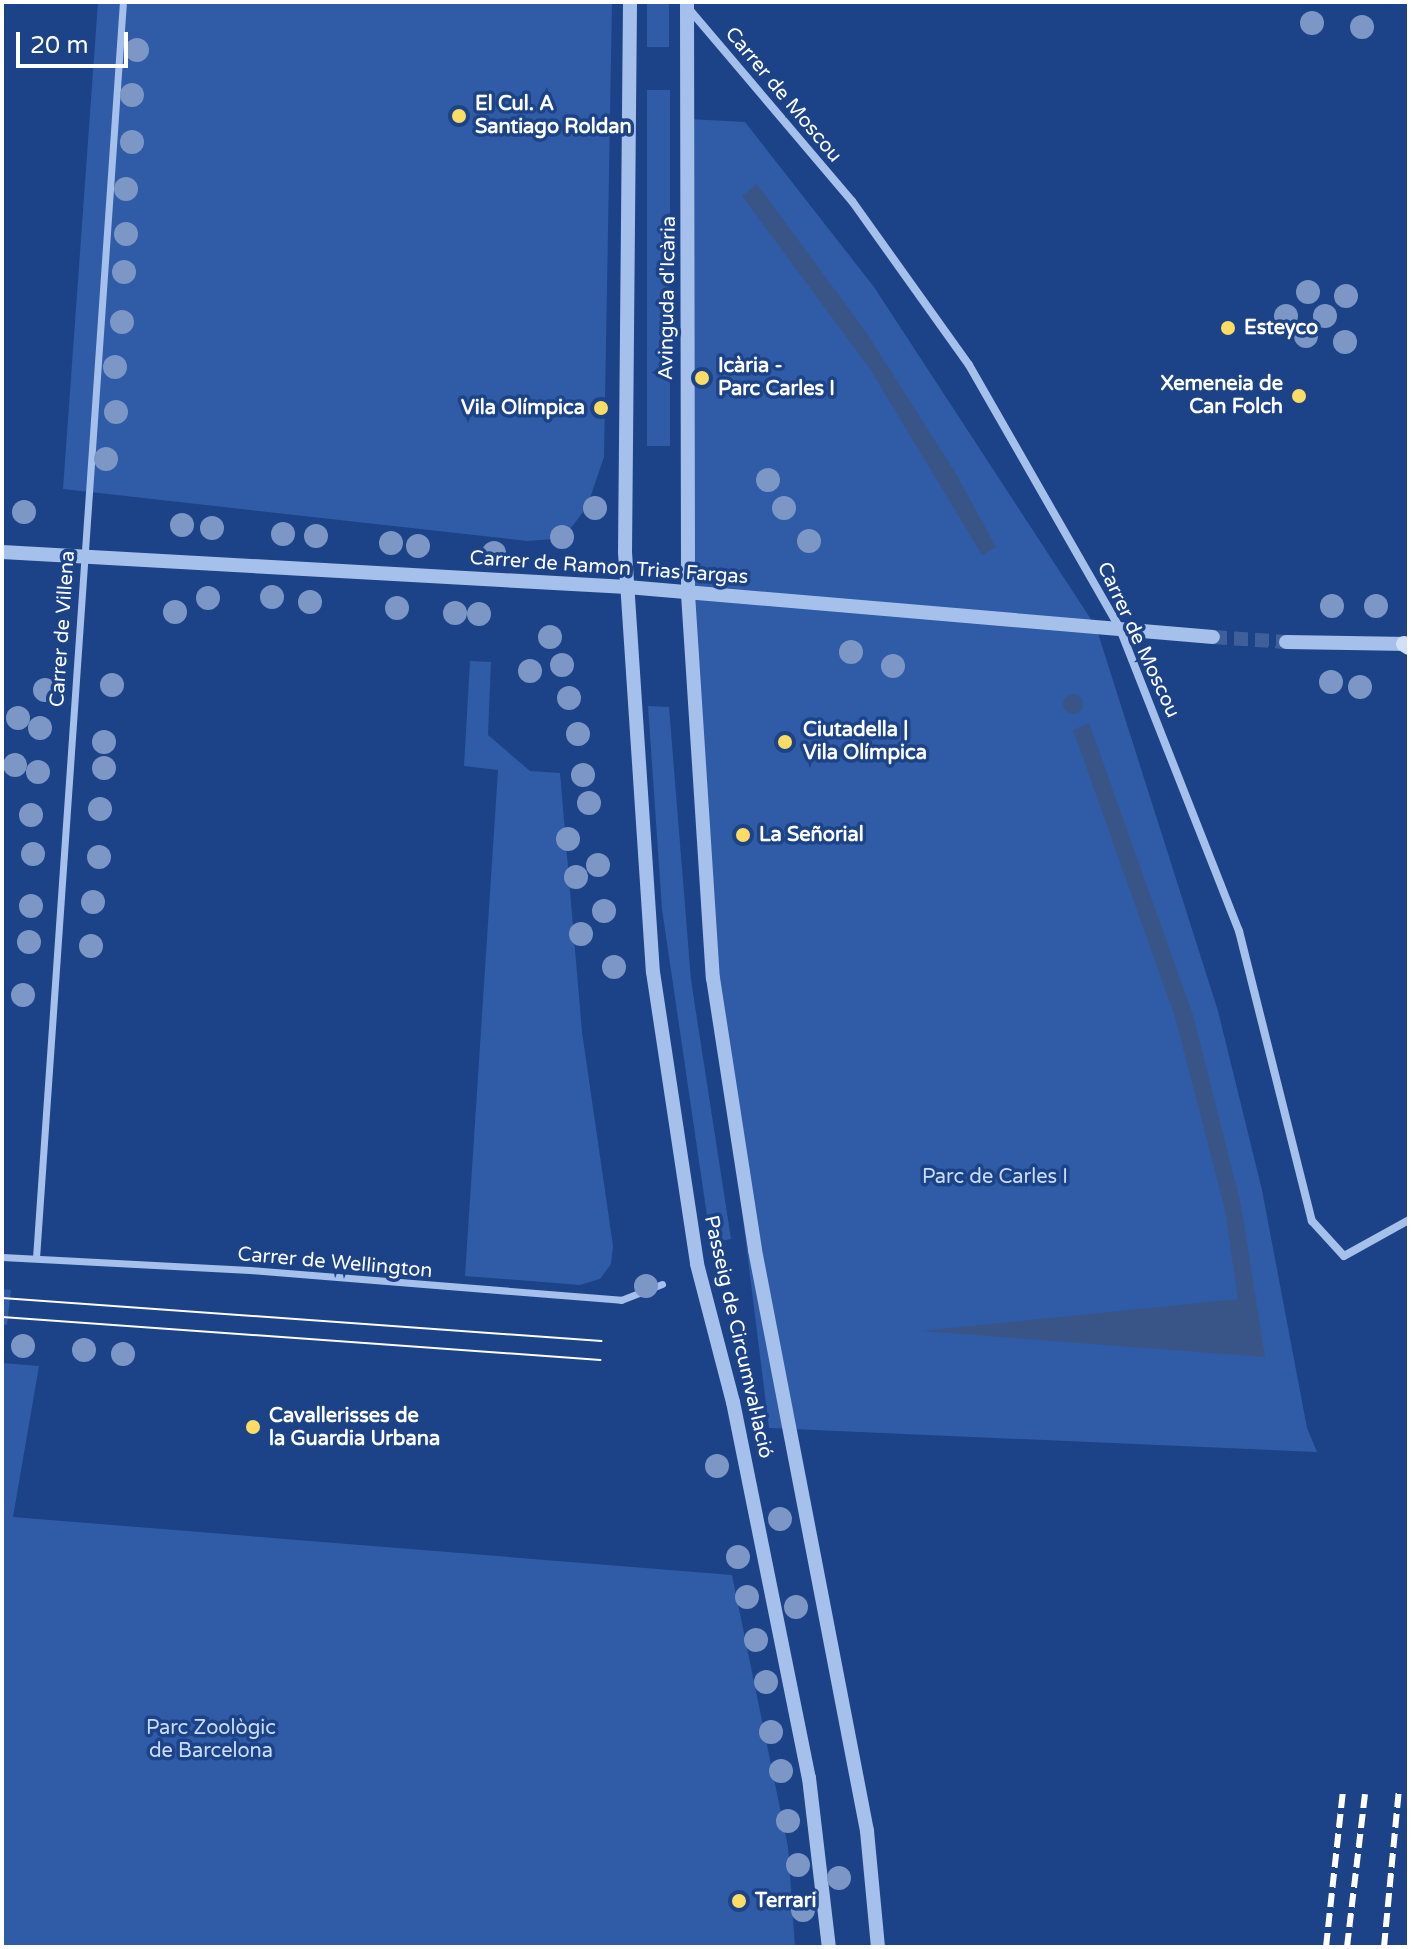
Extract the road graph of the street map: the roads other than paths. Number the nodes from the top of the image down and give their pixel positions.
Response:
1 (123, 2) edge
2 (630, 2) edge
3 (687, 5) edge
4 (2, 552) edge
5 (83, 557) junction
6 (627, 587) junction
7 (688, 594) junction
8 (1120, 629) junction
9 (1213, 637) tunnel mouth
10 (1286, 642) tunnel mouth
11 (1407, 645) edge
12 (1409, 1220) edge
13 (2, 1257) edge
14 (36, 1258) junction
15 (662, 1284) dead end
16 (829, 1947) edge
17 (878, 1947) edge

1 - 5 street, Carrer de Villena
2 - 6 street, Avinguda d'Icària
3 - 7 street, Avinguda d'Icària
3 - 8 street, Carrer de Moscou
4 - 5 street, Carrer de Ramon Trias Fargas
5 - 6 street, Carrer de Ramon Trias Fargas
5 - 14 street, Carrer de Villena
6 - 7 street, Carrer de Ramon Trias Fargas
6 - 16 street, Passeig de Circumval·lació
7 - 8 street, Carrer de Ramon Trias Fargas
7 - 17 street, Passeig de Circumval·lació
8 - 9 street, Carrer de Ramon Trias Fargas
8 - 12 street, Carrer de Moscou
10 - 11 street
13 - 14 street, Carrer de Wellington
14 - 15 street, Carrer de Wellington

